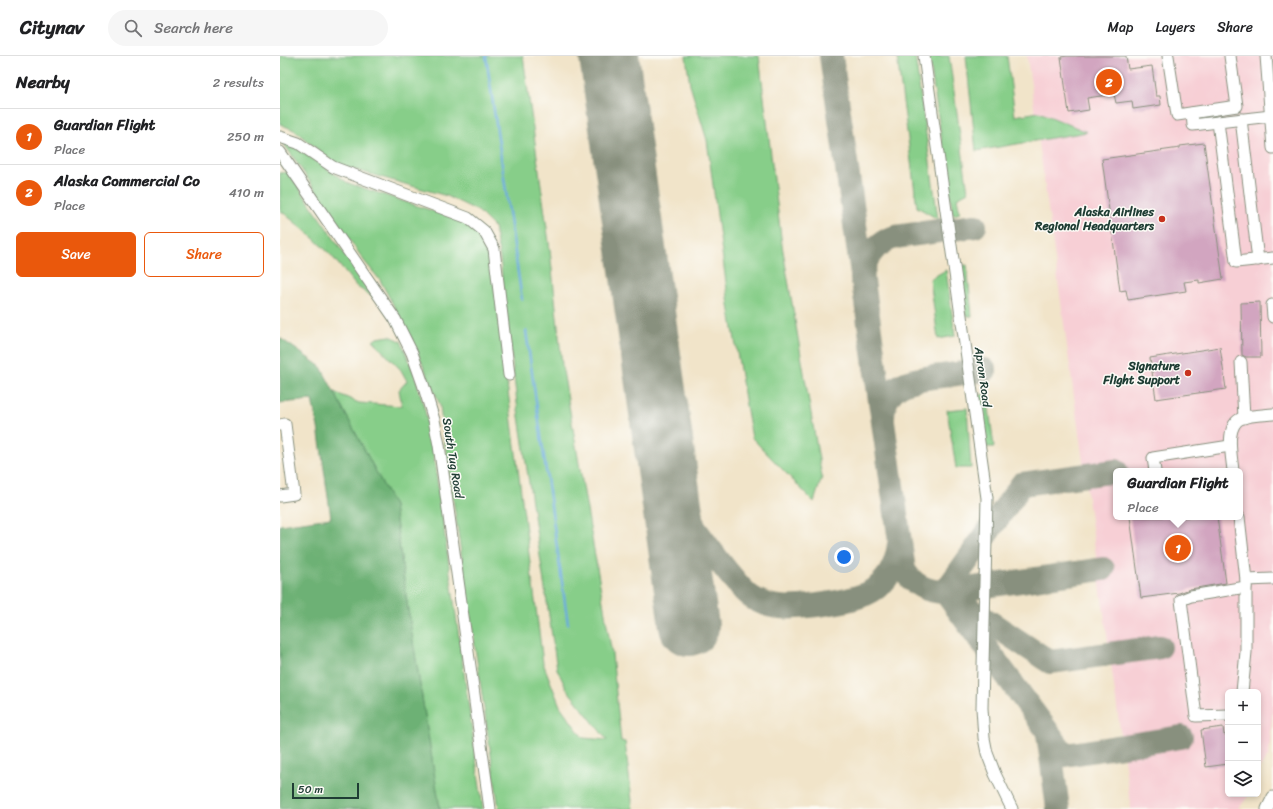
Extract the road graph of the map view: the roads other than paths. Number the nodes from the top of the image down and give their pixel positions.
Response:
1 (924, 56) edge
2 (1168, 56) edge
3 (1230, 56) edge
4 (1266, 56) edge
5 (1192, 113) junction
6 (1271, 116) junction
7 (1241, 119) junction
8 (1218, 122) junction
9 (280, 137) edge
10 (1273, 148) edge
11 (280, 152) edge
12 (1273, 258) edge
13 (1258, 260) junction
14 (1272, 305) edge
15 (1273, 317) edge
16 (1240, 362) dead end
17 (509, 375) dead end
18 (1273, 414) edge
19 (1244, 418) junction
20 (280, 424) edge
21 (1230, 446) junction
22 (1155, 468) edge
23 (1233, 468) edge
24 (280, 496) edge
25 (1239, 520) edge
26 (1273, 578) edge
27 (1246, 584) junction
28 (1242, 689) edge
29 (1225, 715) edge
30 (1273, 797) edge
31 (490, 809) edge
32 (1012, 809) edge
33 (1267, 809) edge

1 - 32 street, Apron Road
2 - 5 street
3 - 5 street
4 - 6 street
5 - 8 street
6 - 7 street
6 - 10 street
7 - 8 street
7 - 13 street
8 - 13 street
9 - 17 street
11 - 31 street, South Tug Road
12 - 13 street
14 - 15 street
16 - 19 street
18 - 19 street
19 - 21 street
20 - 24 street
21 - 22 street
21 - 23 street
25 - 27 street
26 - 27 street
27 - 28 street
27 - 29 street
30 - 33 street

